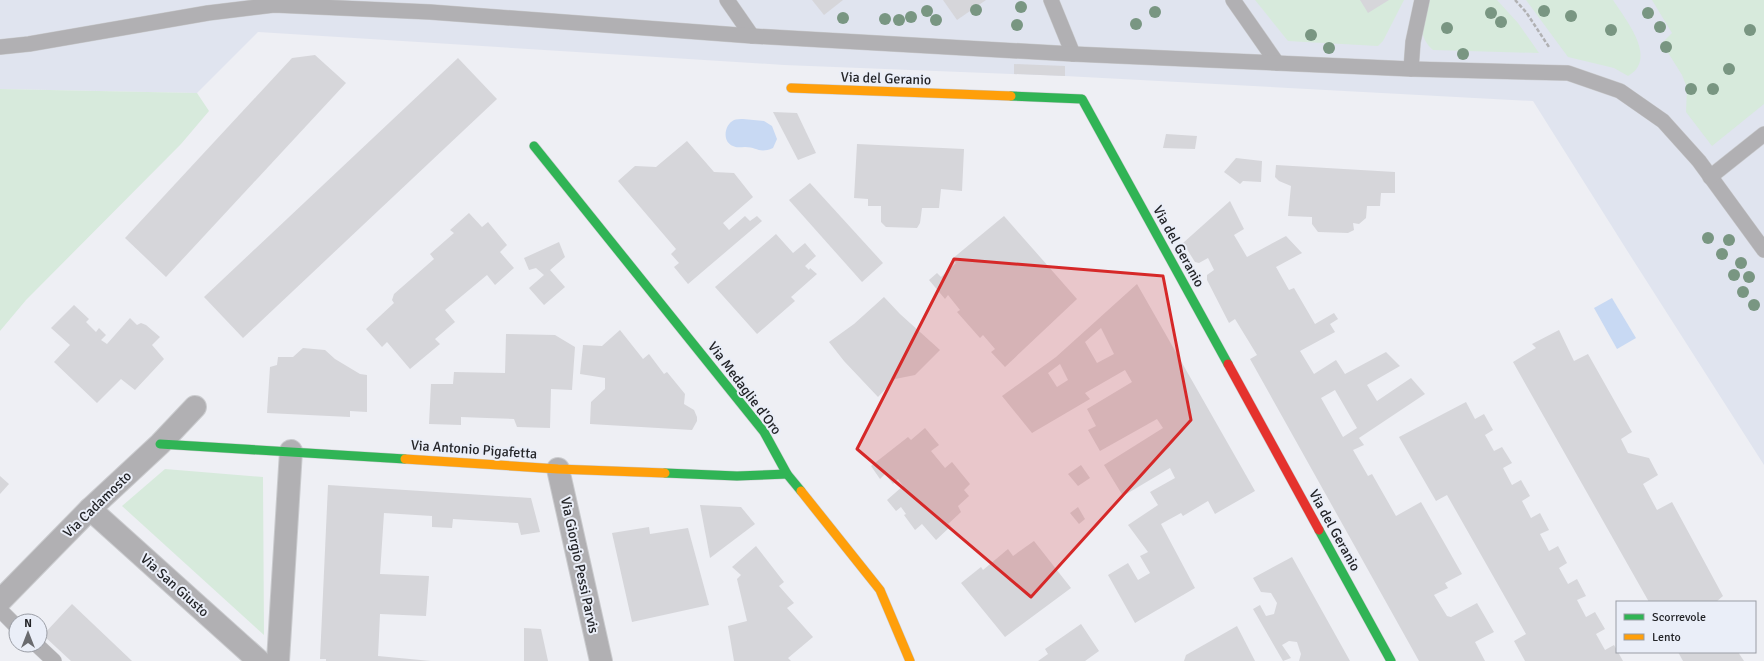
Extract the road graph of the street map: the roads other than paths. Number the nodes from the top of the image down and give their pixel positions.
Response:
1 (726, 0) edge
2 (1051, 0) edge
3 (1233, 0) edge
4 (1422, 0) edge
5 (752, 36) junction
6 (0, 47) edge
7 (1073, 54) junction
8 (1277, 63) junction
9 (1411, 69) junction
10 (791, 88) dead end
11 (1764, 134) edge
12 (534, 146) dead end
13 (1710, 177) junction
14 (1764, 250) edge
15 (195, 406) dead end
16 (160, 444) junction
17 (291, 452) junction
18 (558, 469) junction
19 (787, 474) junction
20 (90, 509) junction
21 (0, 601) edge
22 (0, 610) edge
23 (8, 618) edge
24 (46, 653) edge
25 (54, 661) edge
26 (260, 661) edge
27 (278, 661) edge
28 (601, 661) edge
29 (910, 661) edge
30 (1391, 661) edge

1 - 5 lane
2 - 7 lane
3 - 8 lane
4 - 9 lane
5 - 6 lane
5 - 7 lane
7 - 8 lane
8 - 9 lane
9 - 13 lane
10 - 30 street, Via del Geranio
11 - 13 lane
12 - 19 street, Via Medaglie d'Oro
13 - 14 lane
15 - 16 street, Via Cadamosto
16 - 17 street, Via Antonio Pigafetta
16 - 20 street, Via Cadamosto
17 - 18 street, Via Antonio Pigafetta
17 - 27 street
18 - 19 street, Via Antonio Pigafetta
18 - 28 street, Via Giorgio Pessi Parvis
19 - 29 street, Via Medaglie d'Oro
20 - 21 street, Via Cadamosto
20 - 26 street, Via San Giusto
22 - 23 lane
24 - 25 lane

